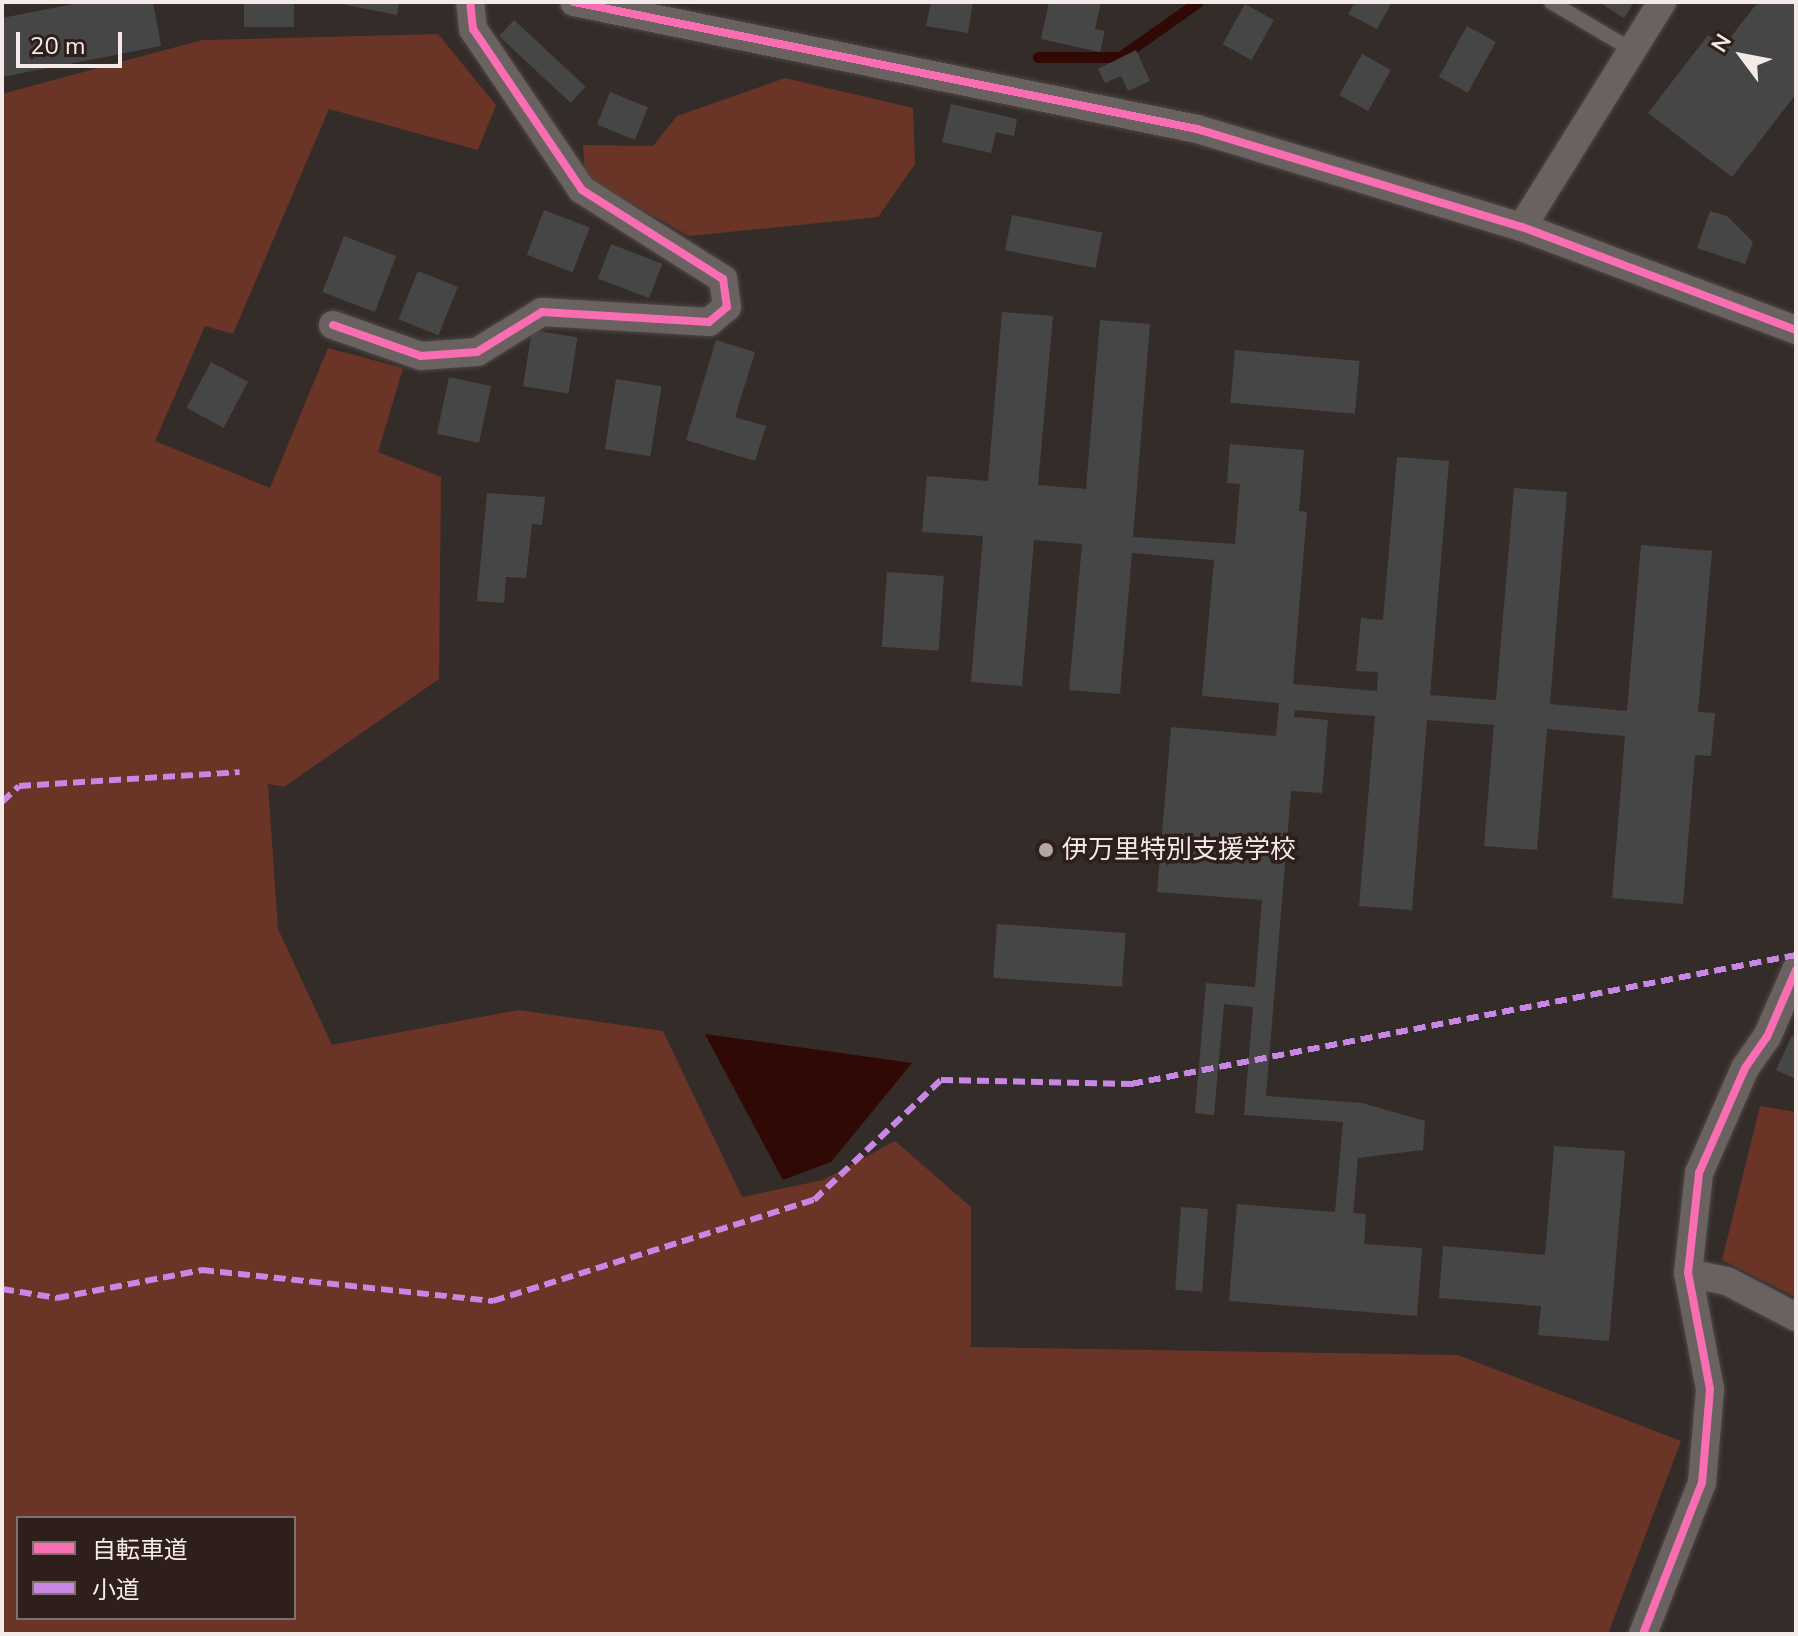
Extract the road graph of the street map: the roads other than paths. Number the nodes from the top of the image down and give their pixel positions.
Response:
1 (470, 2) edge
2 (574, 2) edge
3 (1551, 2) edge
4 (1662, 2) edge
5 (1632, 50) junction
6 (1522, 227) junction
7 (333, 325) dead end
8 (1796, 330) edge
9 (1796, 970) edge
10 (1688, 1273) junction
11 (1796, 1317) edge
12 (1643, 1634) edge

1 - 7 street
2 - 6 street
3 - 5 lane
4 - 5 street
5 - 6 street
6 - 8 street
9 - 10 street
10 - 11 street
10 - 12 street

